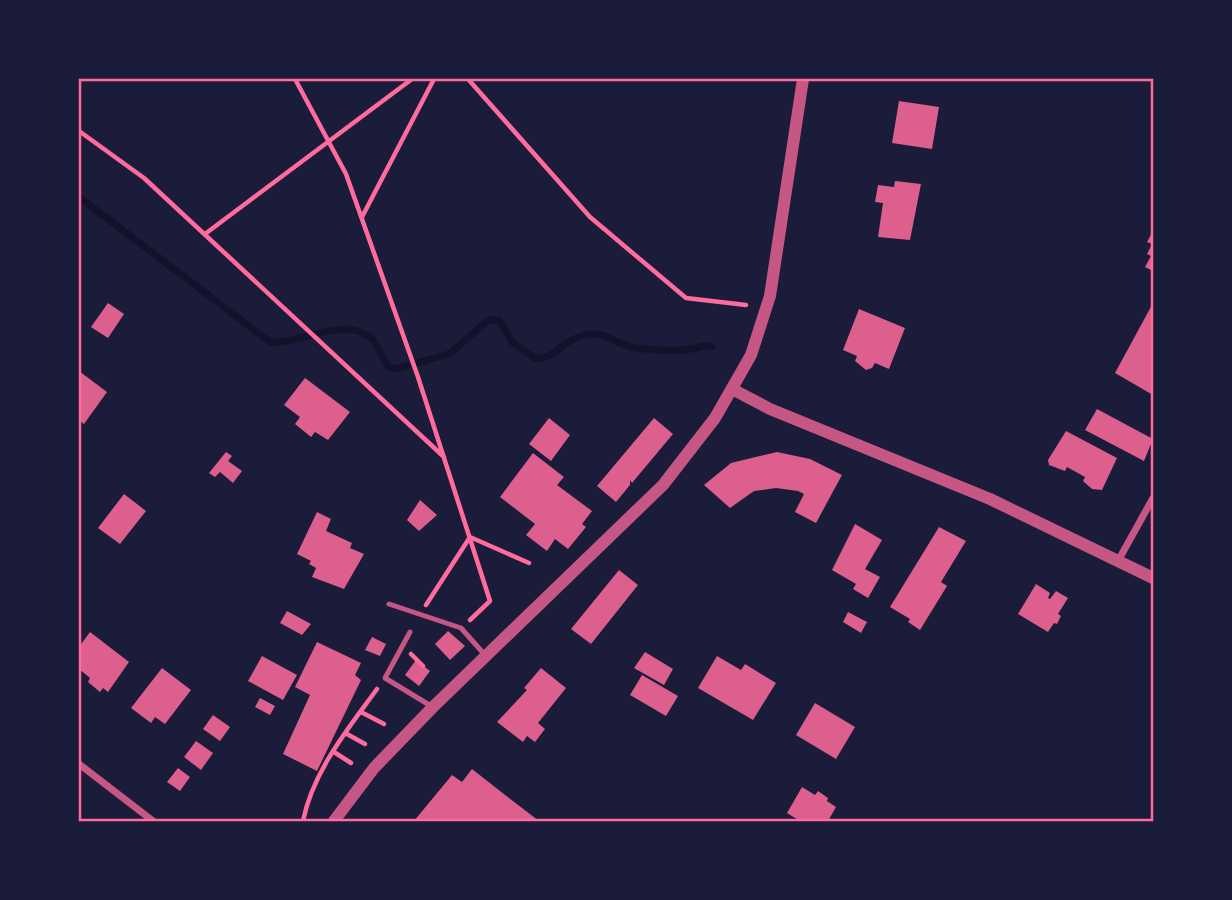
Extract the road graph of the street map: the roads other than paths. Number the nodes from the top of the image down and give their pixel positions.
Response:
1 (803, 79) edge
2 (733, 389) junction
3 (1153, 498) edge
4 (1118, 561) junction
5 (1153, 578) edge
6 (389, 604) dead end
7 (410, 632) dead end
8 (486, 657) junction
9 (433, 707) junction
10 (79, 764) edge
11 (153, 821) edge
12 (334, 821) edge

1 - 2 street
2 - 4 street
2 - 8 street
3 - 4 street
4 - 5 street
6 - 8 lane
7 - 9 lane
8 - 9 street
9 - 12 street
10 - 11 street

